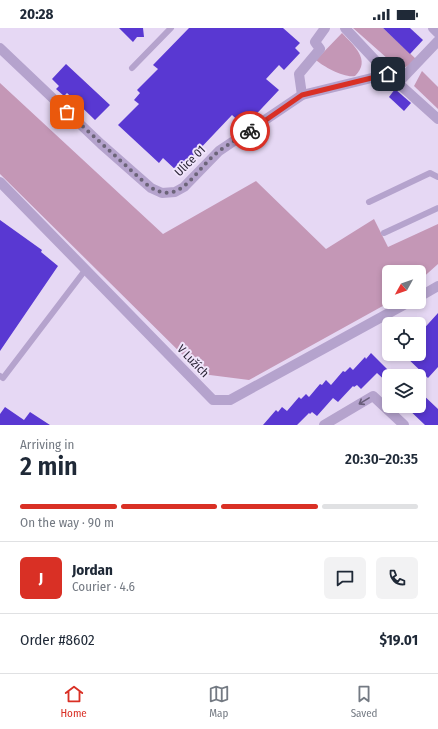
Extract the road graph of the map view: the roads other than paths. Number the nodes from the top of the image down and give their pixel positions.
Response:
1 (171, 28) edge
2 (325, 28) edge
3 (345, 28) edge
4 (433, 28) edge
5 (438, 33) edge
6 (438, 41) edge
7 (0, 48) edge
8 (132, 68) dead end
9 (388, 74) junction
10 (398, 83) junction
11 (302, 95) junction
12 (438, 119) edge
13 (438, 177) edge
14 (0, 182) edge
15 (369, 202) dead end
16 (438, 208) edge
17 (384, 233) dead end
18 (86, 269) junction
19 (438, 286) edge
20 (426, 293) edge
21 (396, 309) edge
22 (0, 376) edge
23 (324, 425) edge
24 (404, 425) edge

1 - 8 lane
2 - 11 street
3 - 9 street
4 - 5 street
6 - 10 street
7 - 11 street, Ulice 01
9 - 10 street
9 - 11 street, Ulice 01
10 - 12 street
13 - 15 lane
14 - 18 street, V Lužích
16 - 17 lane
18 - 21 street, V Lužích
18 - 22 lane
19 - 20 street
24 -> 23 street

